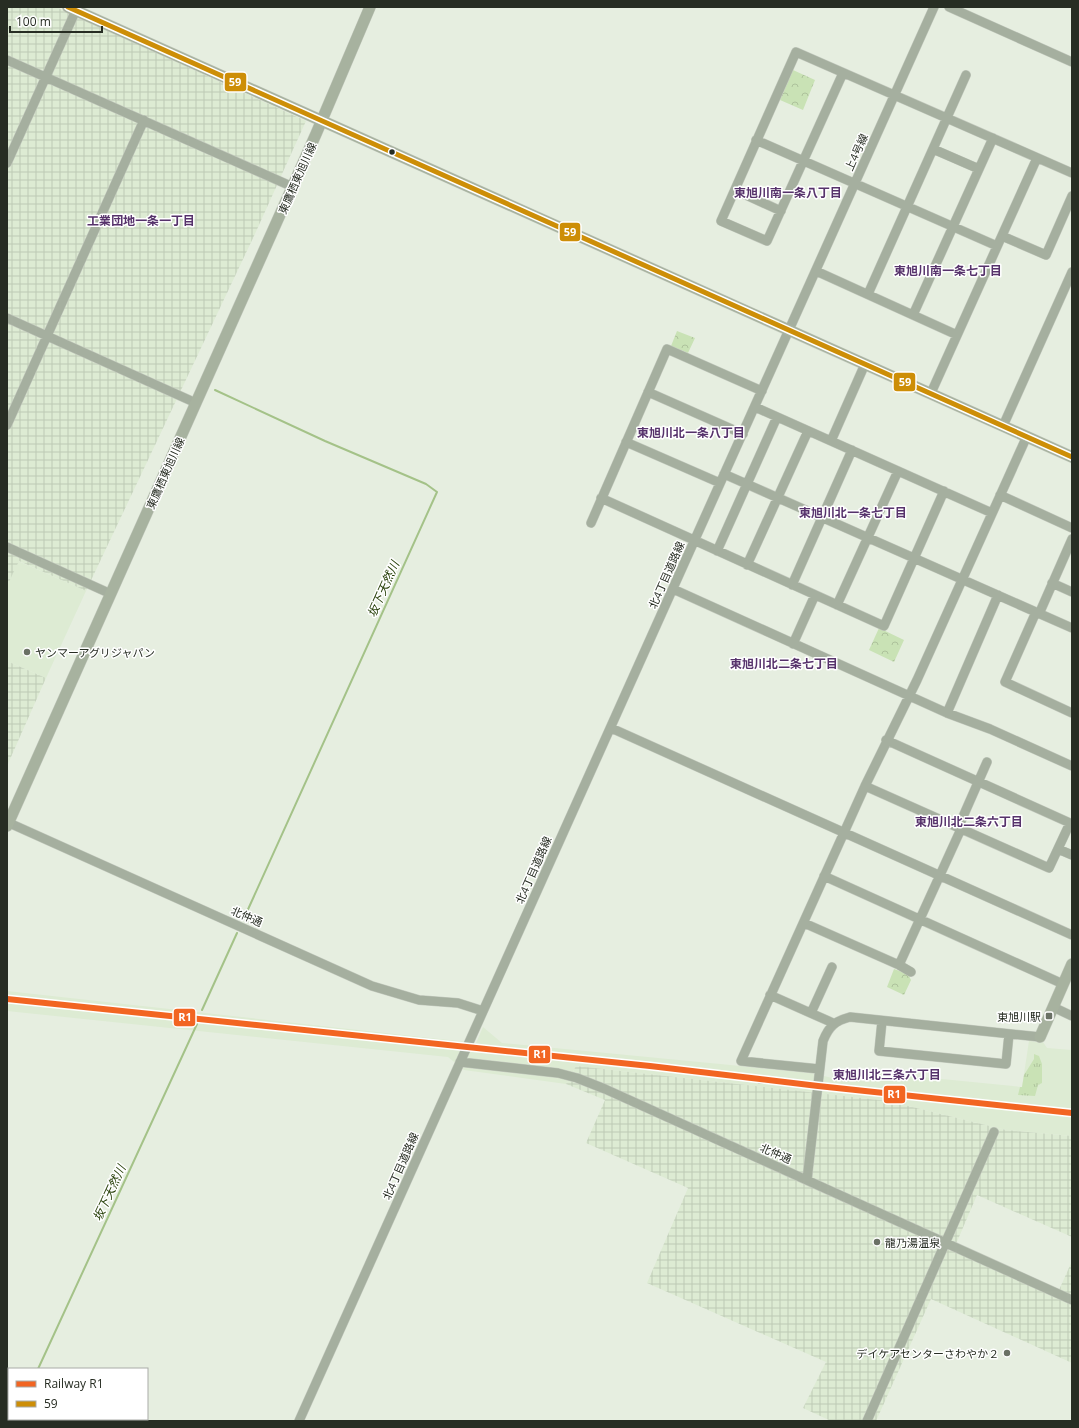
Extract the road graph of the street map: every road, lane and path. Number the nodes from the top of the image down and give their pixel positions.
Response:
1 (370, 7) edge
2 (934, 7) edge
3 (949, 7) edge
4 (72, 9) edge
5 (7, 60) edge
6 (1072, 62) edge
7 (843, 72) junction
8 (966, 74) dead end
9 (46, 77) junction
10 (894, 95) junction
11 (946, 118) junction
12 (319, 119) junction
13 (144, 120) junction
14 (993, 138) junction
15 (756, 140) junction
16 (933, 149) junction
17 (1037, 158) junction
18 (803, 160) junction
19 (7, 163) edge
20 (979, 169) junction
21 (1072, 173) edge
22 (854, 184) junction
23 (289, 186) junction
24 (734, 190) junction
25 (1072, 196) edge
26 (906, 207) junction
27 (781, 211) junction
28 (953, 227) junction
29 (1002, 236) junction
30 (997, 246) junction
31 (816, 271) junction
32 (1072, 272) edge
33 (868, 294) junction
34 (913, 314) junction
35 (7, 318) edge
36 (788, 329) junction
37 (47, 335) junction
38 (958, 335) junction
39 (865, 364) junction
40 (762, 391) junction
41 (648, 392) junction
42 (931, 393) junction
43 (193, 401) junction
44 (755, 407) junction
45 (777, 417) junction
46 (7, 425) edge
47 (1003, 426) junction
48 (808, 431) junction
49 (742, 434) junction
50 (1027, 436) junction
51 (831, 441) junction
52 (626, 442) junction
53 (852, 450) junction
54 (1072, 457) edge
55 (898, 471) junction
56 (724, 474) junction
57 (720, 483) junction
58 (748, 484) junction
59 (944, 491) junction
60 (1000, 495) junction
61 (601, 498) junction
62 (779, 498) junction
63 (992, 513) junction
64 (822, 517) junction
65 (590, 523) dead end
66 (1072, 528) edge
67 (868, 538) junction
68 (1072, 539) edge
69 (695, 540) junction
70 (7, 547) edge
71 (717, 551) junction
72 (914, 558) junction
73 (747, 565) junction
74 (962, 580) junction
75 (1052, 583) junction
76 (792, 585) junction
77 (673, 589) junction
78 (108, 592) junction
79 (1072, 592) edge
80 (815, 595) junction
81 (998, 595) junction
82 (837, 605) junction
83 (1038, 613) junction
84 (1072, 628) edge
85 (793, 644) junction
86 (908, 696) junction
87 (947, 713) junction
88 (1072, 713) edge
89 (611, 728) junction
90 (886, 740) junction
91 (987, 762) dead end
92 (1072, 766) edge
93 (978, 782) junction
94 (865, 786) junction
95 (7, 807) edge
96 (8, 823) edge
97 (960, 829) junction
98 (844, 832) junction
99 (1058, 849) junction
100 (1072, 855) edge
101 (940, 874) junction
102 (824, 876) junction
103 (919, 920) junction
104 (804, 923) junction
105 (1072, 935) edge
106 (1072, 964) edge
107 (899, 965) junction
108 (832, 967) dead end
109 (911, 972) dead end
110 (1063, 984) junction
111 (770, 994) junction
112 (1053, 1007) junction
113 (483, 1011) junction
114 (811, 1013) junction
115 (1072, 1016) edge
116 (882, 1021) junction
117 (833, 1023) junction
118 (1009, 1034) junction
119 (1040, 1037) joint
120 (460, 1062) junction
121 (819, 1069) junction
122 (994, 1132) dead end
123 (807, 1180) junction
124 (946, 1243) junction
125 (1072, 1300) edge
126 (299, 1421) edge
127 (867, 1421) edge

1 - 12 main road, 東鷹栖東旭川線
2 - 10 street, 上4号線
3 - 6 street
4 - 9 street
4 - 12 main road
5 - 9 street
7 - 10 street
7 - 15 street
7 - 18 street
8 - 11 street
9 - 13 street
9 - 19 street
10 - 11 street
10 - 22 street, 上4号線
11 - 14 street
11 - 16 street
12 - 23 main road, 東鷹栖東旭川線
12 - 36 main road
13 - 23 street
13 - 37 street
14 - 17 street
14 - 20 street
15 - 18 street
15 - 24 street
16 - 20 street
16 - 26 street
17 - 21 street
17 - 29 street
18 - 22 street
18 - 27 street
20 - 28 street
22 - 26 street
22 - 31 street, 上4号線
23 - 43 main road, 東鷹栖東旭川線
24 - 27 street
24 - 27 street
25 - 29 street
26 - 28 street
26 - 33 street
28 - 30 street
28 - 34 street
29 - 30 street
30 - 38 street
31 - 33 street
31 - 36 street, 上4号線
32 - 47 street
33 - 34 street
34 - 38 street
35 - 37 street
36 - 39 main road
36 - 40 street, 北4丁目道路線
37 - 43 street
37 - 46 street
38 - 42 street
39 - 42 main road
39 - 51 street
40 - 41 street
40 - 44 street, 北4丁目道路線
41 - 49 street
41 - 52 street
42 - 47 main road
43 - 78 main road, 東鷹栖東旭川線
44 - 45 street
44 - 49 street, 北4丁目道路線
45 - 48 street
45 - 58 street
47 - 50 main road
48 - 51 street
48 - 62 street
49 - 56 street, 北4丁目道路線
50 - 54 main road
50 - 60 street
51 - 53 street
52 - 57 street
52 - 61 street
53 - 55 street
53 - 64 street
55 - 59 street
55 - 67 street
56 - 57 street, 北4丁目道路線
56 - 58 street
57 - 69 street, 北4丁目道路線
58 - 62 street
58 - 71 street
59 - 63 street
59 - 72 street
60 - 63 street
60 - 66 street
61 - 65 street
61 - 69 street
62 - 64 street
62 - 73 street
63 - 74 street
64 - 67 street
64 - 76 street
67 - 72 street
67 - 82 street
68 - 75 street
69 - 71 street
69 - 77 street, 北4丁目道路線
70 - 78 street
71 - 73 street
72 - 74 street
72 - 82 street
73 - 76 street
74 - 81 street
74 - 86 street
75 - 79 street
75 - 83 street
76 - 80 street
77 - 85 street
77 - 89 street, 北4丁目道路線
78 - 95 main road, 東鷹栖東旭川線
78 - 96 main road, 東鷹栖東旭川線
80 - 82 street
80 - 85 street
81 - 83 street
81 - 87 street
83 - 84 street
83 - 88 street
85 - 86 street
86 - 87 street
86 - 90 street
87 - 92 street
89 - 98 street
89 - 113 street, 北4丁目道路線
90 - 93 street
90 - 94 street
91 - 93 street
93 - 97 street
93 - 99 street
94 - 97 street
94 - 98 street
96 - 113 street, 北仲通
97 - 99 street
97 - 101 street
98 - 101 street
98 - 102 street
99 - 100 street
101 - 103 street
101 - 105 street
102 - 103 street
102 - 104 street
103 - 107 street
103 - 110 street
104 - 107 street
104 - 111 street
106 - 110 main road
107 - 109 street
108 - 114 street
110 - 112 main road
111 - 114 street
111 - 121 street
112 - 115 street
112 - 119 main road
113 - 120 street, 北4丁目道路線
114 - 117 street
116 - 117 street
116 - 118 street
116 - 118 street
117 - 121 street
118 - 119 street
120 - 123 street, 北仲通
120 - 126 street, 北4丁目道路線
121 - 123 street
122 - 124 street
123 - 124 street, 北仲通
124 - 125 street, 北仲通
124 - 127 street

